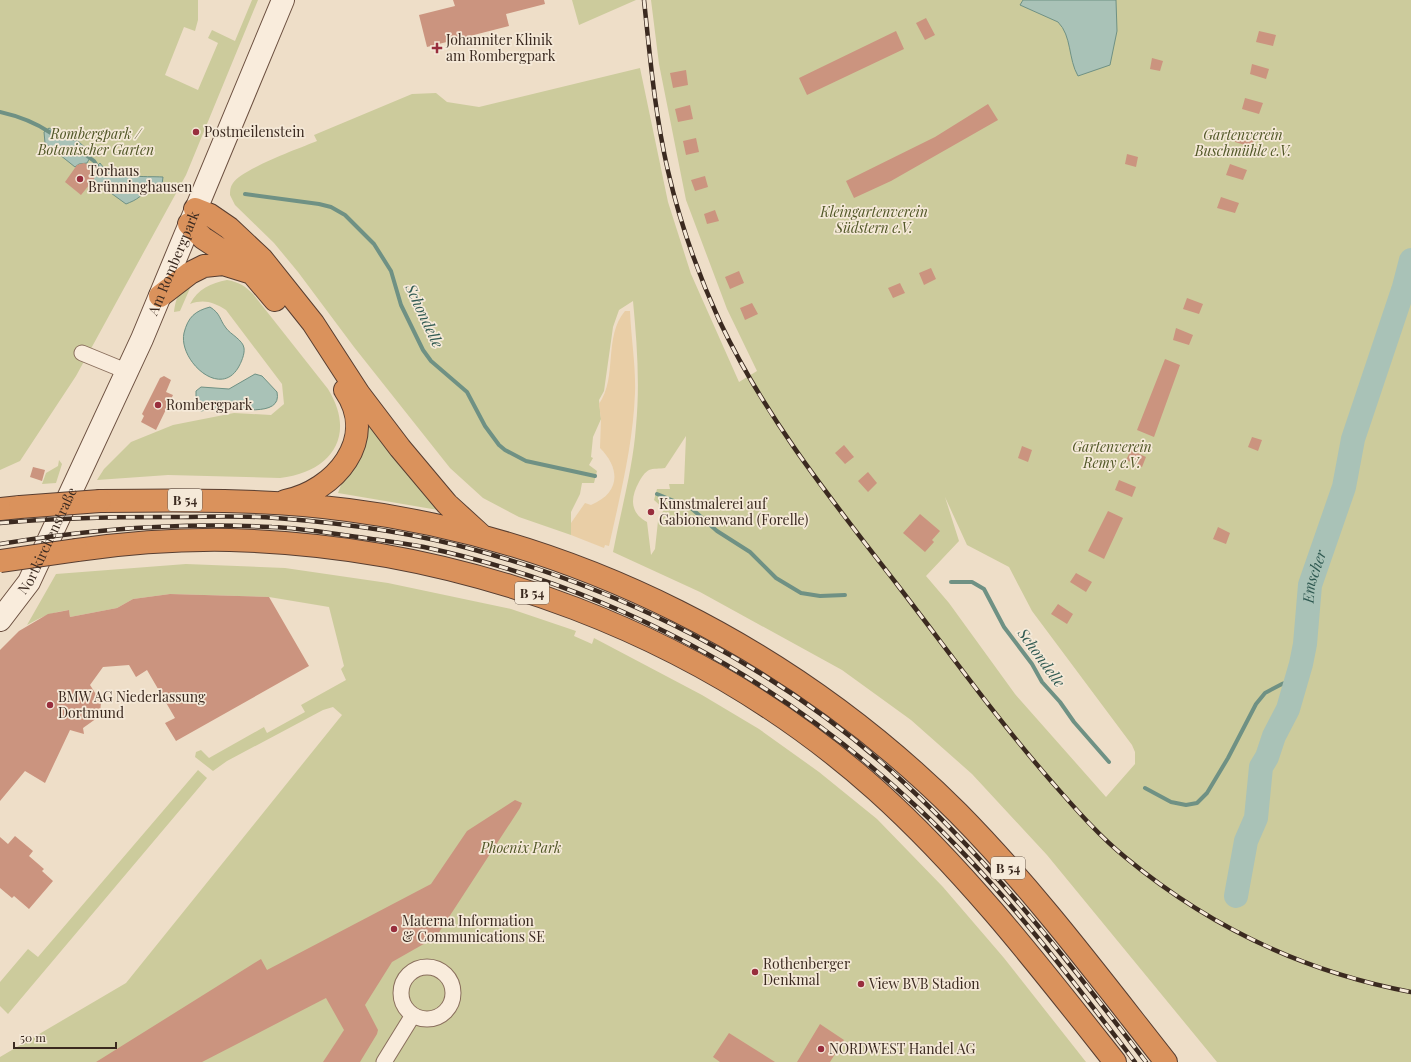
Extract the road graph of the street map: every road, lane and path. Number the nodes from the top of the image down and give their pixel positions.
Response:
1 (283, 0) edge
2 (192, 217) junction
3 (252, 273) junction
4 (160, 296) junction
5 (82, 353) dead end
6 (126, 371) junction
7 (87, 457) joint
8 (271, 503) junction
9 (10, 508) edge
10 (485, 538) junction
11 (0, 560) edge
12 (0, 620) edge
13 (413, 1015) dead end
14 (384, 1062) edge
15 (1115, 1062) edge
16 (1166, 1062) edge

1 - 2 main road, Am Rombergpark
2 - 3 highway
2 - 4 main road, Am Rombergpark
2 - 10 highway
3 - 4 highway
3 - 8 highway
4 - 6 main road, Am Rombergpark
5 - 6 street
6 - 7 main road, Am Rombergpark
7 - 12 main road, Nortkirchenstraße
8 - 9 highway, B 54, bridge
8 - 10 highway, B 54
10 - 16 highway, B 54
11 - 15 highway, B 54, bridge
13 - 14 street

